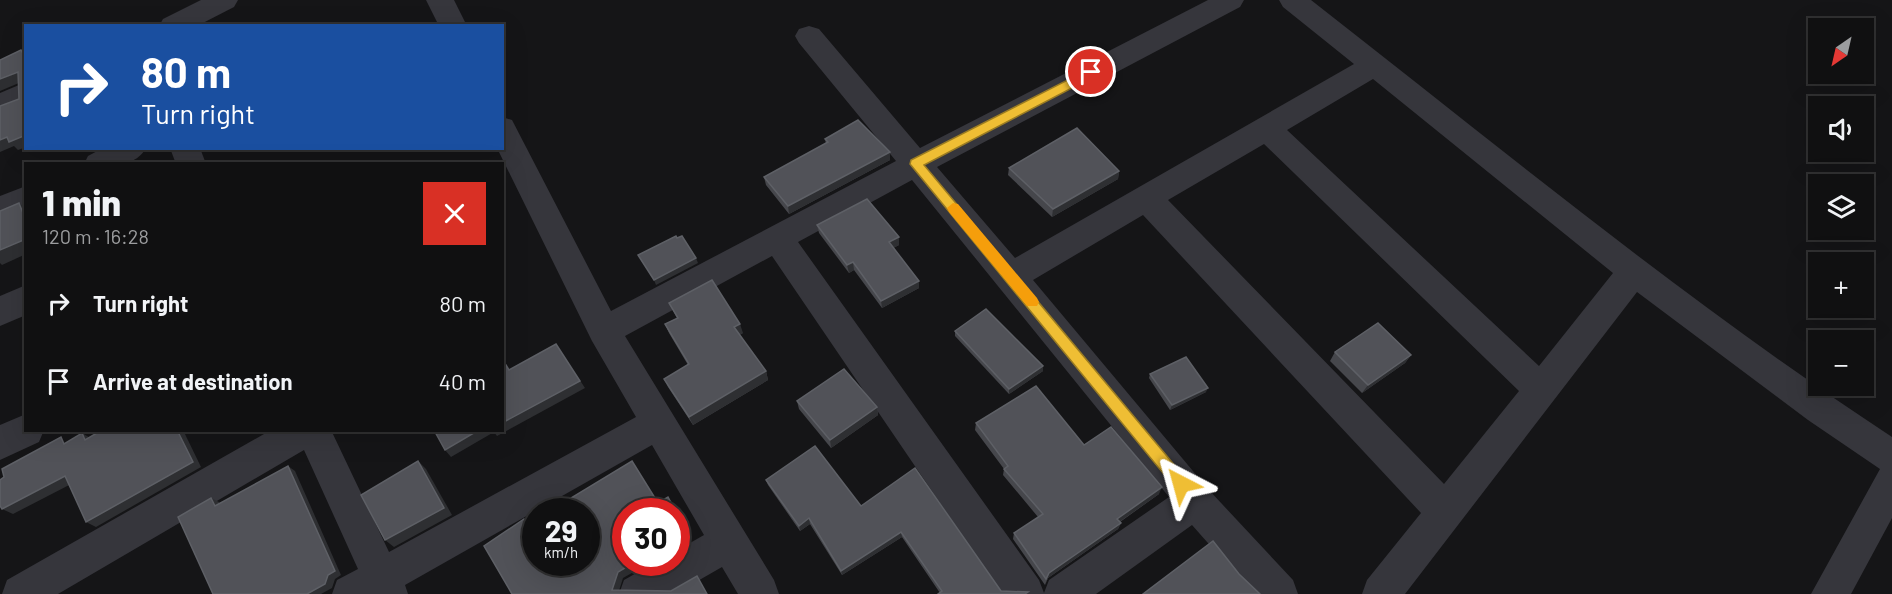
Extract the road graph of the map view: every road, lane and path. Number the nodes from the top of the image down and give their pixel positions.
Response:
1 (224, 0) edge
2 (440, 0) edge
3 (1230, 0) edge
4 (1293, 0) edge
5 (177, 24) edge
6 (452, 24) edge
7 (809, 36) dead end
8 (1374, 65) junction
9 (24, 94) edge
10 (0, 105) edge
11 (1266, 128) junction
12 (504, 132) edge
13 (127, 150) edge
14 (103, 162) edge
15 (916, 164) junction
16 (1146, 198) junction
17 (24, 199) edge
18 (0, 210) edge
19 (778, 239) junction
20 (1634, 271) junction
21 (1011, 277) junction
22 (24, 300) edge
23 (0, 312) edge
24 (604, 331) junction
25 (1541, 390) junction
26 (658, 423) junction
27 (24, 431) edge
28 (302, 432) edge
29 (314, 432) edge
30 (0, 443) edge
31 (1892, 457) edge
32 (1892, 483) edge
33 (1195, 501) junction
34 (1446, 512) junction
35 (729, 542) junction
36 (373, 588) edge
37 (21, 594) edge
38 (638, 594) edge
39 (760, 594) edge
40 (1025, 594) edge
41 (1063, 594) edge
42 (1279, 594) edge
43 (1381, 594) edge
44 (1830, 594) edge

1 - 5 street
2 - 6 street
3 - 15 street
4 - 8 street
7 - 15 street
8 - 11 street
8 - 20 street
9 - 10 street
11 - 16 street
11 - 25 street
12 - 24 street
13 - 14 street
15 - 19 street
15 - 21 street
16 - 21 street
16 - 34 street
17 - 18 street
19 - 24 street
19 - 40 street
20 - 25 street
20 - 31 street
21 - 33 street
22 - 23 street
24 - 26 street
25 - 34 street
26 - 35 street
26 - 36 street
27 - 30 street
28 - 37 street
29 - 36 street
32 - 44 street
33 - 41 street
33 - 42 street
34 - 43 street
35 - 38 street
35 - 39 street

